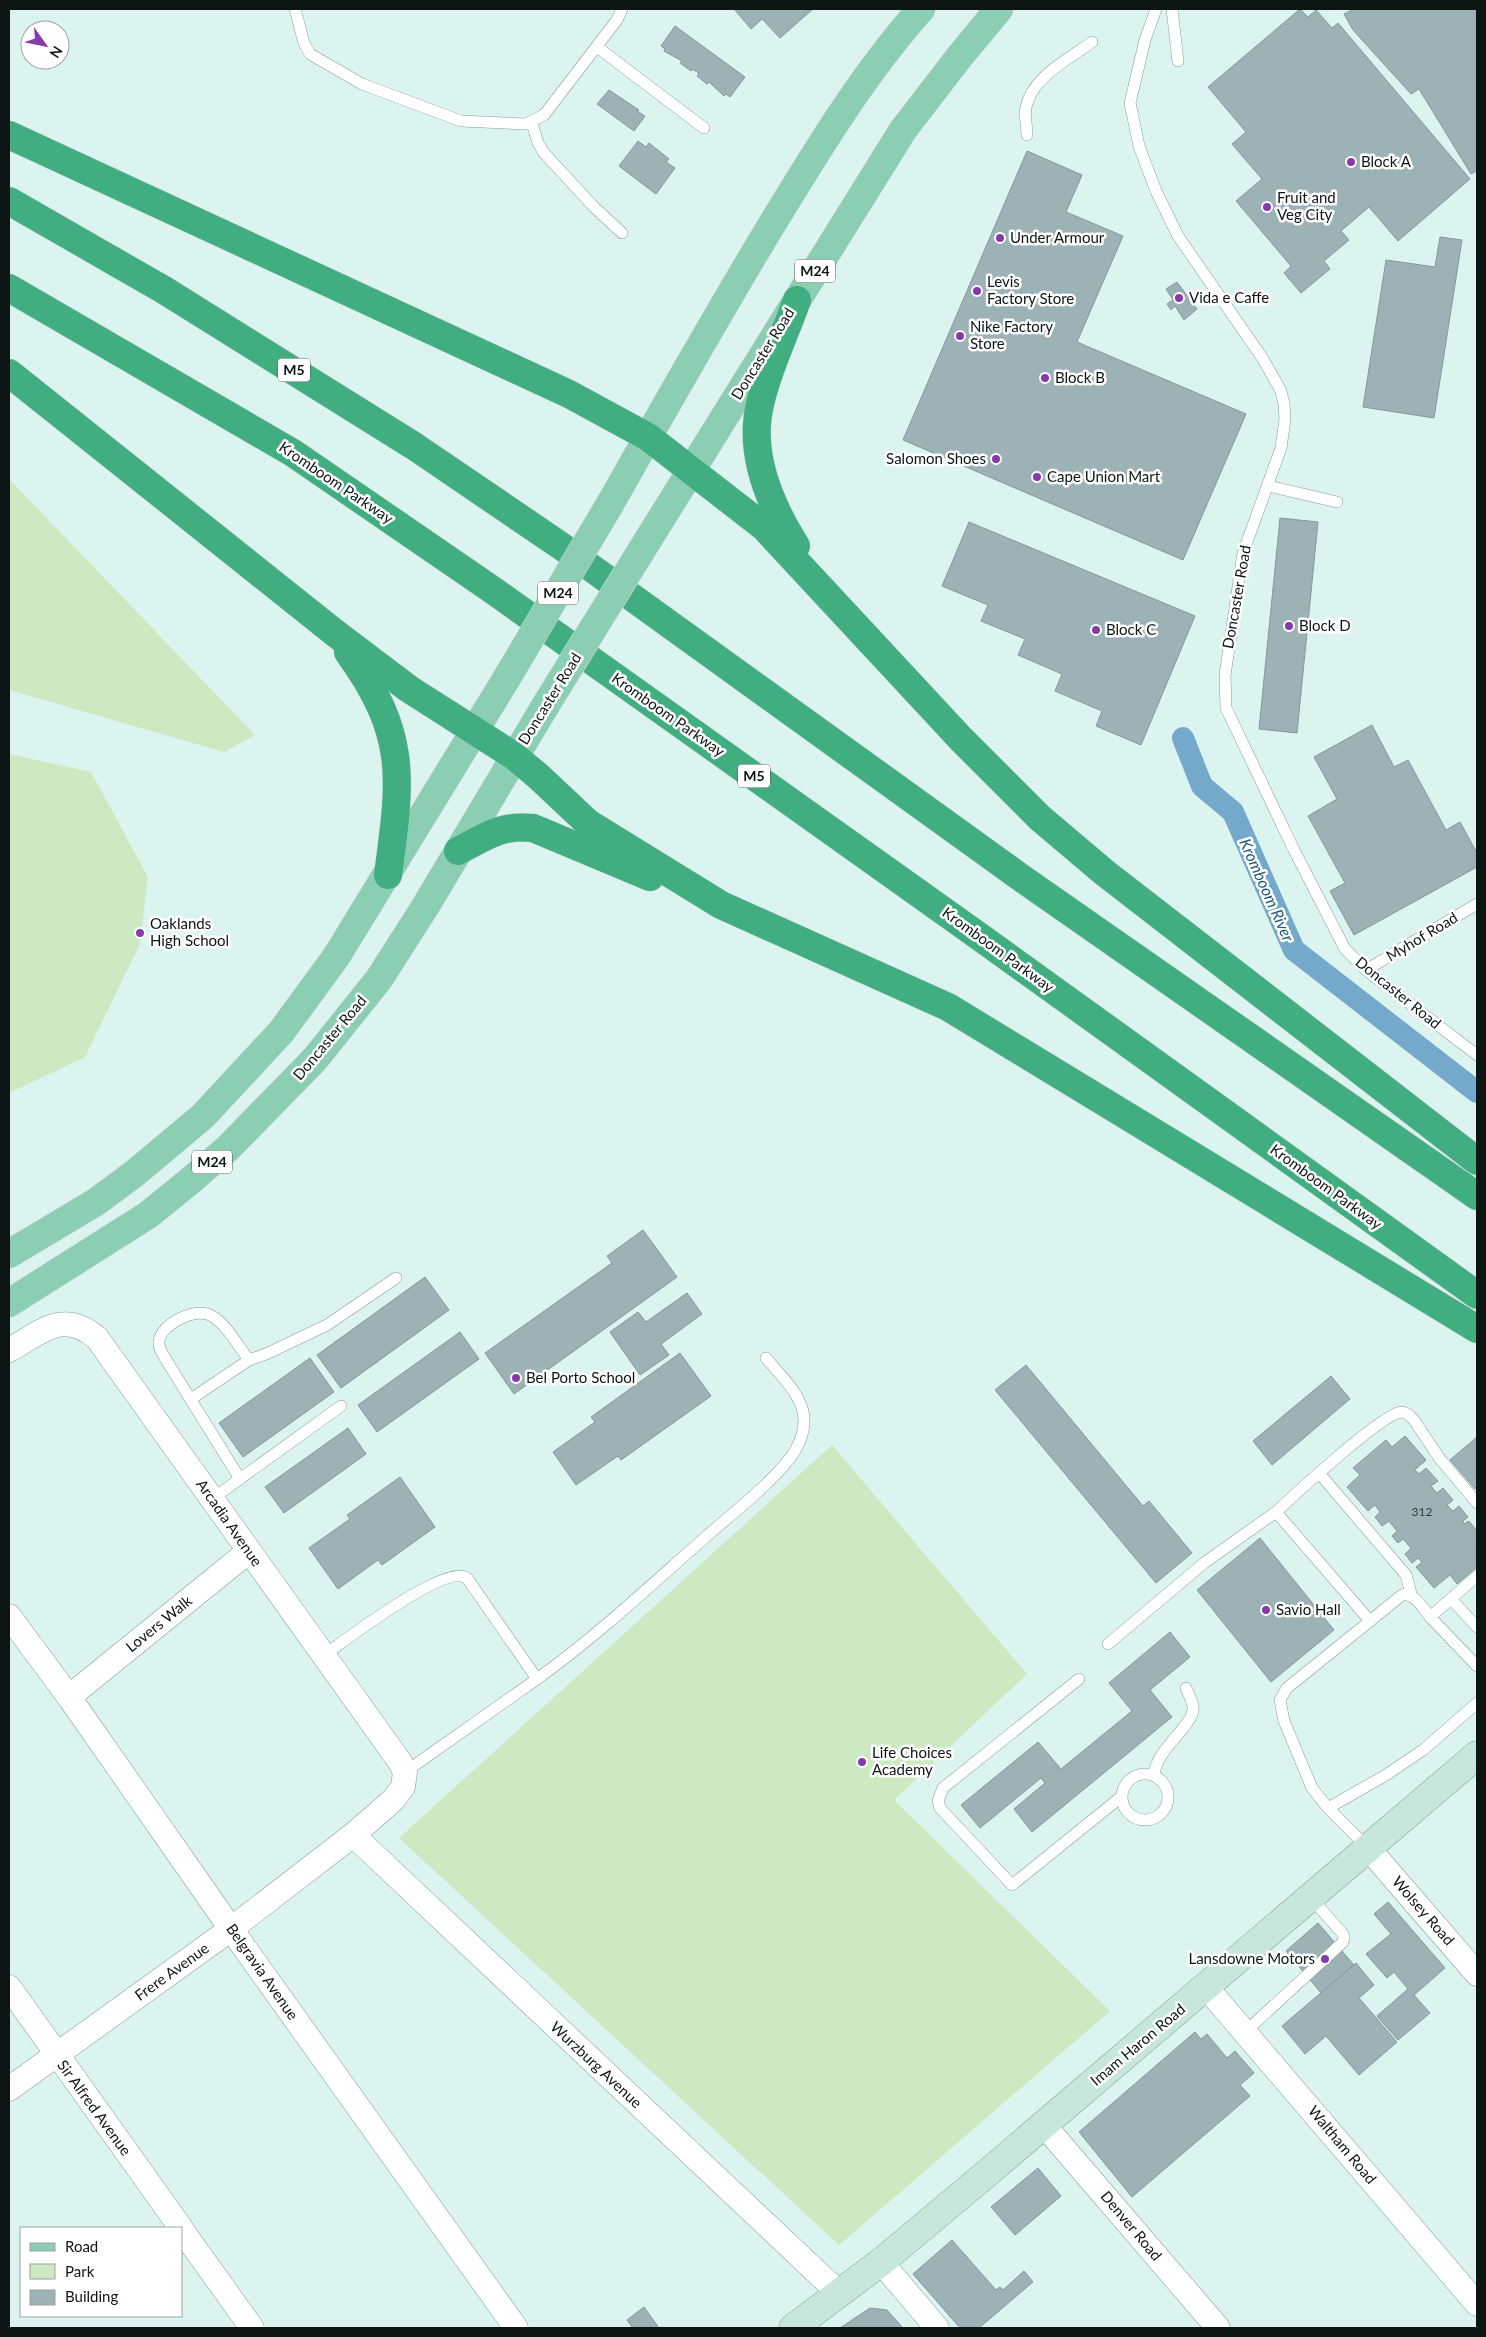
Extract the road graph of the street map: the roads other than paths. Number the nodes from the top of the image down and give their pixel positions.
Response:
1 (295, 9) edge
2 (622, 9) edge
3 (921, 9) edge
4 (999, 9) edge
5 (1156, 9) edge
6 (1172, 9) edge
7 (1092, 42) dead end
8 (597, 47) junction
9 (1178, 61) dead end
10 (532, 123) junction
11 (704, 128) dead end
12 (9, 135) edge
13 (1027, 135) dead end
14 (9, 200) edge
15 (622, 233) dead end
16 (9, 288) edge
17 (797, 300) junction
18 (9, 373) edge
19 (648, 437) junction
20 (691, 470) junction
21 (1268, 486) junction
22 (1338, 502) dead end
23 (817, 583) junction
24 (334, 633) junction
25 (474, 732) junction
26 (514, 756) junction
27 (458, 851) junction
28 (388, 875) junction
29 (1477, 904) edge
30 (721, 905) junction
31 (1366, 970) junction
32 (1477, 1055) edge
33 (1477, 1161) edge
34 (1477, 1196) edge
35 (9, 1254) edge
36 (396, 1278) dead end
37 (1477, 1295) edge
38 (9, 1303) edge
39 (1477, 1329) edge
40 (9, 1350) edge
41 (766, 1358) dead end
42 (250, 1360) junction
43 (191, 1399) junction
44 (342, 1406) dead end
45 (1319, 1473) junction
46 (240, 1479) junction
47 (212, 1500) junction
48 (1477, 1503) edge
49 (1276, 1512) junction
50 (249, 1551) junction
51 (1477, 1576) edge
52 (1412, 1597) junction
53 (1451, 1599) junction
54 (9, 1616) edge
55 (1430, 1617) junction
56 (1370, 1621) junction
57 (1477, 1627) edge
58 (1108, 1644) dead end
59 (323, 1656) junction
60 (1477, 1666) edge
61 (537, 1679) junction
62 (1079, 1679) dead end
63 (1186, 1688) dead end
64 (69, 1697) junction
65 (1477, 1703) edge
66 (1477, 1755) edge
67 (1154, 1775) junction
68 (402, 1782) junction
69 (1121, 1797) junction
70 (1328, 1808) junction
71 (353, 1835) junction
72 (1368, 1848) junction
73 (1310, 1898) junction
74 (231, 1929) junction
75 (1477, 1974) edge
76 (9, 1986) edge
77 (1206, 1987) junction
78 (1245, 2032) junction
79 (56, 2054) junction
80 (9, 2089) edge
81 (1043, 2124) junction
82 (180, 2227) edge
83 (182, 2230) edge
84 (880, 2262) junction
85 (840, 2294) junction
86 (1477, 2304) edge
87 (252, 2328) edge
88 (516, 2328) edge
89 (793, 2328) edge
90 (937, 2328) edge
91 (1218, 2328) edge

1 - 10 lane
2 - 8 lane
3 - 19 main road, M24
4 - 17 main road, Doncaster Road / M24
5 - 21 lane, Doncaster Road
6 - 9 lane
7 - 13 lane
8 - 10 lane
8 - 11 lane
10 - 15 lane
12 - 19 highway
14 - 34 highway, M5
16 - 37 highway, Kromboom Parkway / M5
17 - 20 main road, Doncaster Road / M24
17 - 23 highway
18 - 24 highway
19 - 20 highway
19 - 25 main road, M24, bridge
20 - 23 highway
20 - 26 main road, Doncaster Road / M24, bridge
21 - 22 lane
21 - 31 lane, Doncaster Road
23 - 33 highway
24 - 25 highway
24 - 28 highway
25 - 26 highway
25 - 28 main road, M24
26 - 27 main road, Doncaster Road / M24
26 - 30 highway
27 - 30 highway
27 - 38 main road, Doncaster Road / M24
28 - 35 main road, M24
29 - 31 lane, Myhof Road
30 - 39 highway
31 - 32 lane, Doncaster Road
36 - 42 lane
40 - 47 street, Arcadia Avenue
41 - 61 lane
42 - 43 lane
42 - 43 lane
43 - 46 lane
44 - 46 lane
45 - 48 lane
45 - 49 lane
45 - 52 lane
46 - 47 lane
47 - 50 street, Arcadia Avenue
49 - 56 lane
49 - 58 lane
50 - 59 street, Arcadia Avenue
50 - 64 street, Lovers Walk
51 - 53 lane
52 - 55 lane
52 - 56 lane
53 - 55 lane
53 - 57 lane
54 - 64 street, Belgravia Avenue
55 - 60 lane
56 - 70 lane
59 - 61 lane
59 - 68 street, Arcadia Avenue
61 - 68 lane
62 - 69 lane
63 - 67 lane
64 - 74 street, Belgravia Avenue
65 - 70 lane
66 - 72 street, Imam Haron Road
67 - 69 lane
67 - 69 lane
68 - 71 street, Frere Avenue
70 - 72 lane
71 - 74 street, Frere Avenue
71 - 85 street, Wurzburg Avenue
72 - 73 street, Imam Haron Road
72 - 75 street, Wolsey Road
73 - 77 street, Imam Haron Road
73 - 78 lane
74 - 79 street, Frere Avenue
74 - 88 street, Belgravia Avenue
76 - 79 street, Sir Alfred Avenue
77 - 78 street, Waltham Road
77 - 81 street, Imam Haron Road
78 - 86 street, Waltham Road
79 - 80 street, Frere Avenue
79 - 82 street, Sir Alfred Avenue
81 - 84 street, Imam Haron Road
81 - 91 street, Denver Road
83 - 87 street, Sir Alfred Avenue
84 - 85 street, Imam Haron Road
84 - 90 street
85 - 89 street, Imam Haron Road

